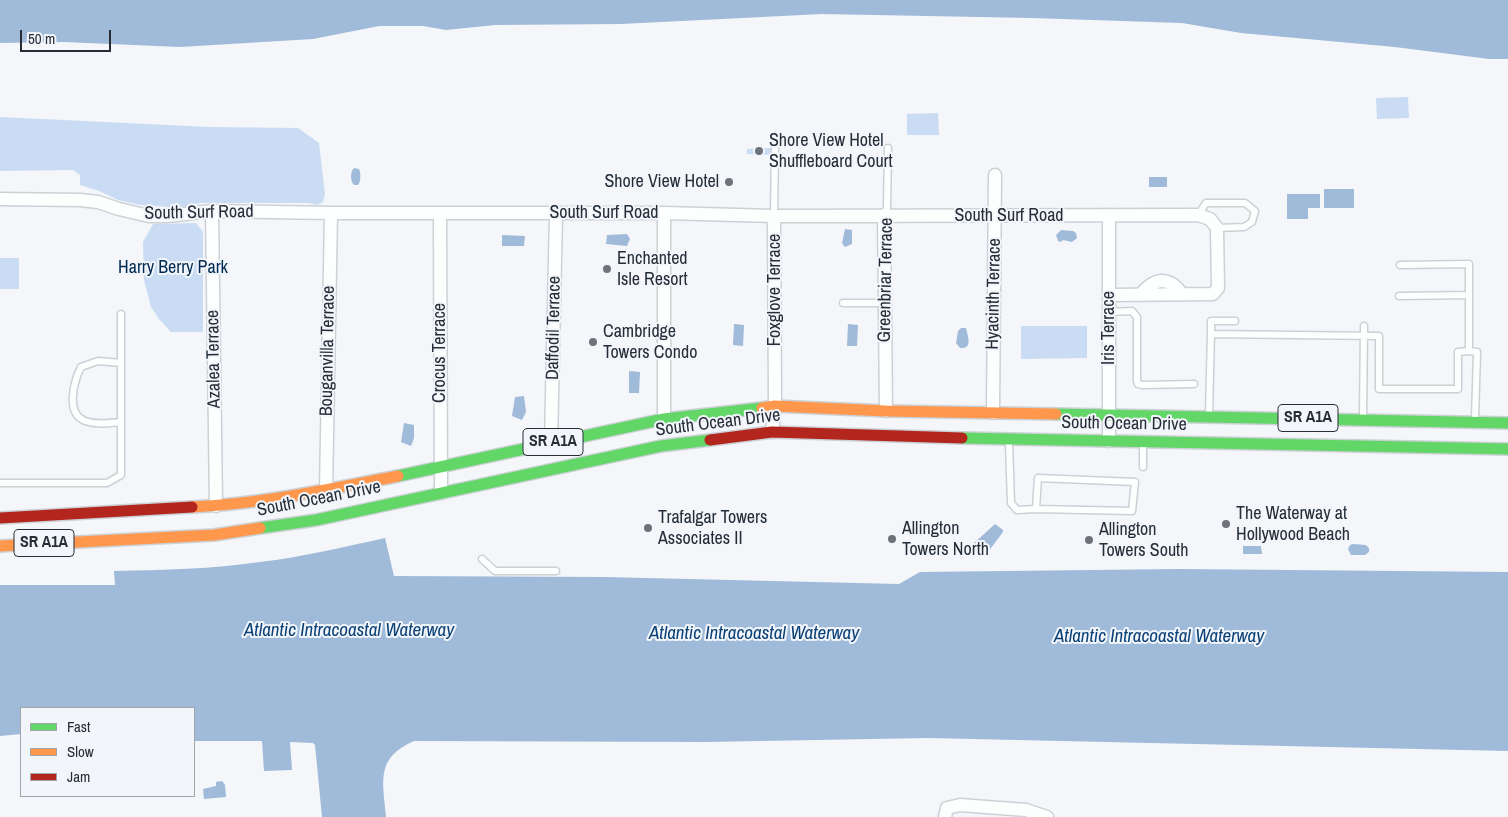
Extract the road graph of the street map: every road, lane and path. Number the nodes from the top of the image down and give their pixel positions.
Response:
1 (775, 148) dead end
2 (888, 148) dead end
3 (995, 175) dead end
4 (0, 199) edge
5 (212, 211) junction
6 (331, 213) junction
7 (440, 213) junction
8 (664, 213) junction
9 (556, 214) junction
10 (884, 215) junction
11 (1109, 215) junction
12 (1198, 215) junction
13 (774, 216) junction
14 (995, 216) junction
15 (1213, 224) junction
16 (1400, 265) dead end
17 (1109, 295) junction
18 (1469, 295) junction
19 (1399, 296) dead end
20 (844, 303) dead end
21 (885, 303) junction
22 (1109, 312) junction
23 (121, 314) dead end
24 (1235, 321) dead end
25 (1364, 326) dead end
26 (1211, 334) junction
27 (1364, 336) junction
28 (1469, 351) junction
29 (121, 363) junction
30 (1194, 384) dead end
31 (775, 406) junction
32 (886, 411) junction
33 (993, 413) junction
34 (1108, 415) junction
35 (1209, 416) junction
36 (664, 419) junction
37 (1363, 420) junction
38 (121, 422) junction
39 (1475, 422) junction
40 (1508, 423) edge
41 (772, 432) junction
42 (1009, 439) junction
43 (1109, 441) junction
44 (552, 442) junction
45 (1143, 442) junction
46 (1508, 449) edge
47 (1143, 467) dead end
48 (441, 468) junction
49 (0, 483) edge
50 (326, 490) junction
51 (441, 493) junction
52 (1036, 509) junction
53 (212, 515) junction
54 (0, 518) edge
55 (152, 538) junction
56 (0, 546) edge
57 (482, 560) dead end
58 (556, 571) dead end
59 (945, 817) edge
60 (1047, 817) edge

1 - 13 lane, Foxglove Terrace
2 - 10 lane, Greenbriar Terrace
3 - 14 street, Hyacinth Terrace
4 - 5 street, South Surf Road
5 - 6 street, South Surf Road
5 - 53 street, Azalea Terrace
6 - 7 street, South Surf Road
6 - 50 street, Bouganvilla Terrace
7 - 9 street, South Surf Road
7 - 48 street, Crocus Terrace
8 - 9 street, South Surf Road
8 - 13 street, South Surf Road
8 - 36 street
9 - 44 street, Daffodil Terrace
10 - 13 street, South Surf Road
10 - 14 street, South Surf Road
10 - 21 street, Greenbriar Terrace
11 - 12 street, South Surf Road
11 - 14 street, South Surf Road
11 - 17 street, Iris Terrace
12 - 15 street, South Surf Road
12 - 15 lane
13 - 31 street, Foxglove Terrace
14 - 33 street, Hyacinth Terrace
15 - 17 street
16 - 18 lane
17 - 22 street, Iris Terrace
18 - 19 lane
18 - 28 lane
20 - 21 lane
21 - 32 street, Greenbriar Terrace
22 - 30 lane
22 - 34 street, Iris Terrace
23 - 29 lane
24 - 26 lane
25 - 27 lane
26 - 27 lane
26 - 35 lane
27 - 28 lane
27 - 37 lane
28 - 39 lane
29 - 38 lane
29 - 38 lane
31 - 32 main road, South Ocean Drive / SR A1A
31 - 36 main road, South Ocean Drive / SR A1A
31 - 41 street, Foxglove Terrace
32 - 33 main road, South Ocean Drive / SR A1A
33 - 34 main road, South Ocean Drive / SR A1A
34 - 35 main road, South Ocean Drive / SR A1A
34 - 43 street, Iris Terrace
35 - 37 main road, South Ocean Drive / SR A1A
36 - 44 main road, South Ocean Drive / SR A1A
37 - 39 main road, South Ocean Drive / SR A1A
38 - 49 lane
39 - 40 main road, South Ocean Drive / SR A1A
41 - 42 main road, South Ocean Drive / SR A1A
41 - 51 main road, South Ocean Drive / SR A1A
42 - 43 main road, South Ocean Drive / SR A1A
42 - 52 lane
43 - 45 main road, South Ocean Drive / SR A1A
44 - 48 main road, South Ocean Drive / SR A1A
45 - 46 main road, South Ocean Drive / SR A1A
45 - 47 lane
48 - 50 main road, South Ocean Drive / SR A1A
48 - 51 street, Crocus Terrace
50 - 53 main road, South Ocean Drive / SR A1A
51 - 55 main road, South Ocean Drive / SR A1A
52 - 52 lane
53 - 54 main road, South Ocean Drive / SR A1A
53 - 55 main road
55 - 56 main road, South Ocean Drive / SR A1A
57 - 58 lane
59 - 60 street

